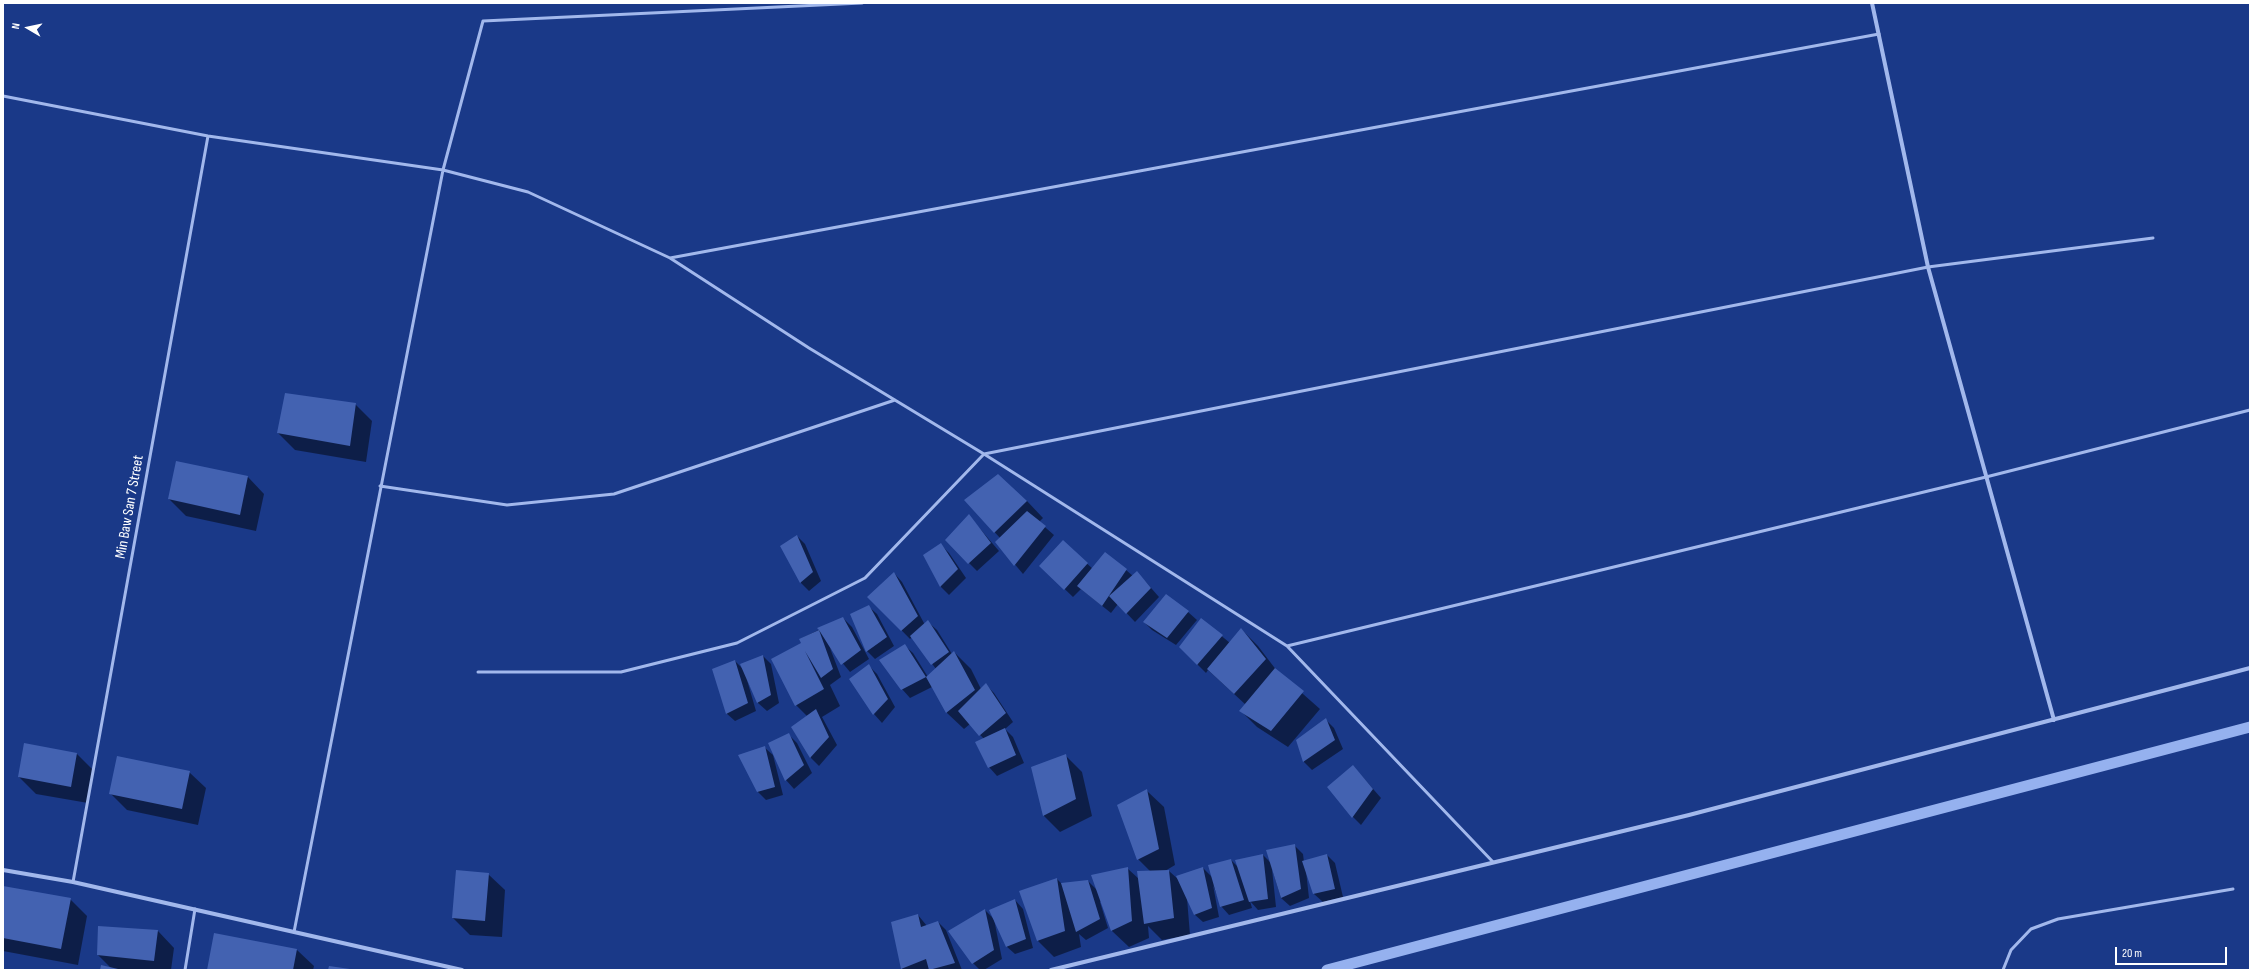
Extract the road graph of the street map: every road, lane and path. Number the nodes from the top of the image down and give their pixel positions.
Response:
1 (862, 3) edge
2 (1872, 3) edge
3 (1879, 34) junction
4 (3, 96) edge
5 (208, 136) junction
6 (443, 170) junction
7 (2153, 238) dead end
8 (670, 258) junction
9 (1928, 267) junction
10 (895, 400) junction
11 (2250, 410) edge
12 (984, 454) junction
13 (1986, 477) junction
14 (380, 486) junction
15 (1287, 646) junction
16 (2250, 668) edge
17 (478, 672) dead end
18 (2054, 720) junction
19 (1493, 862) junction
20 (3, 870) edge
21 (73, 882) junction
22 (2233, 889) dead end
23 (195, 910) junction
24 (294, 932) junction
25 (185, 970) edge
26 (462, 970) edge
27 (1051, 970) edge
28 (2003, 970) edge

1 - 6 lane
2 - 3 street
3 - 8 lane
3 - 9 street
4 - 5 lane
5 - 6 lane
5 - 21 lane, Min Baw San 7 Street
6 - 8 lane
6 - 14 lane
7 - 9 lane
8 - 10 lane
9 - 12 lane
9 - 13 street
10 - 12 lane
10 - 14 lane
11 - 13 lane
12 - 15 lane
12 - 17 lane
13 - 15 lane
13 - 18 street
14 - 24 lane
15 - 19 lane
16 - 18 street
18 - 19 street
19 - 27 street
20 - 21 street
21 - 23 street
22 - 28 lane
23 - 24 street
23 - 25 lane
24 - 26 street

